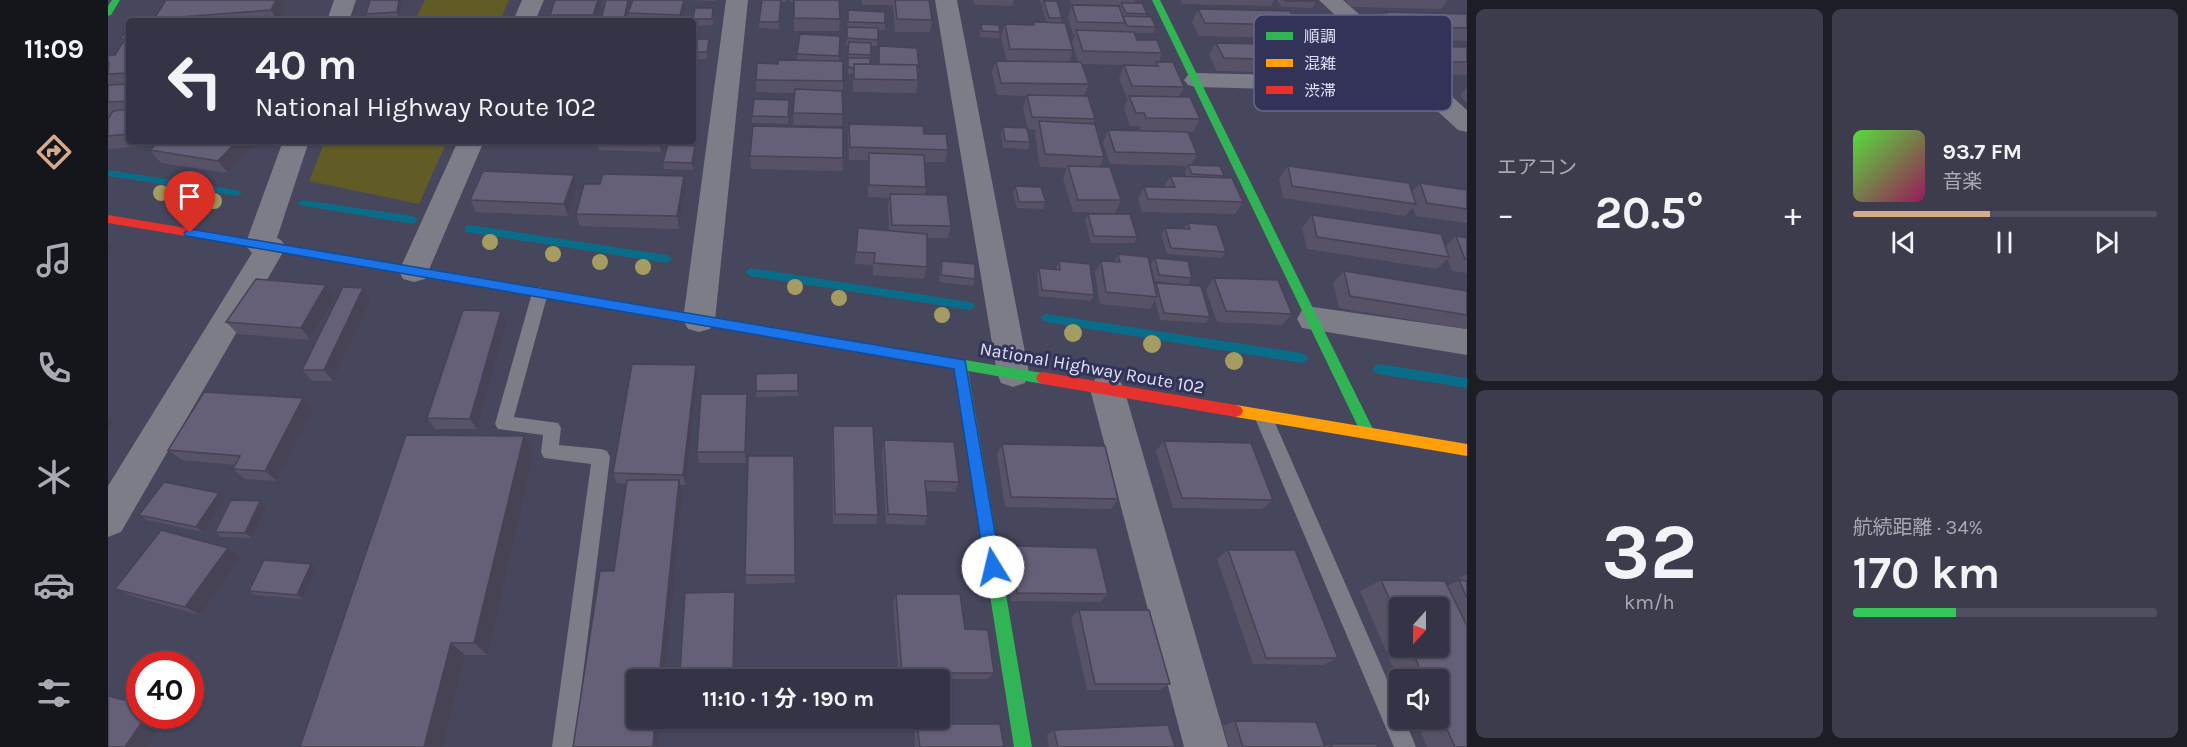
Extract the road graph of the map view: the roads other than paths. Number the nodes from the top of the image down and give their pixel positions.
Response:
1 (117, 0) edge
2 (345, 0) edge
3 (533, 0) edge
4 (737, 0) edge
5 (946, 0) edge
6 (1156, 0) edge
7 (1330, 0) edge
8 (108, 13) edge
9 (1346, 15) edge
10 (339, 18) edge
11 (525, 18) edge
12 (1196, 80) junction
13 (1254, 82) edge
14 (1452, 111) edge
15 (1467, 124) edge
16 (295, 144) edge
17 (470, 144) edge
18 (108, 219) edge
19 (265, 246) junction
20 (414, 272) junction
21 (540, 293) junction
22 (1313, 319) junction
23 (699, 320) junction
24 (1467, 342) edge
25 (960, 364) junction
26 (1013, 373) junction
27 (1107, 389) junction
28 (1263, 416) junction
29 (1368, 433) junction
30 (1467, 450) edge
31 (108, 520) edge
32 (562, 747) edge
33 (1023, 747) edge
34 (1206, 747) edge
35 (1405, 747) edge

1 - 8 main road
2 - 10 street
3 - 11 street
4 - 23 street
5 - 26 street
6 - 12 main road
7 - 9 street
12 - 13 street
12 - 22 main road
14 - 15 street
16 - 19 street
17 - 20 street
18 - 19 main road, National Highway Route 102
19 - 20 main road, National Highway Route 102
19 - 31 street
20 - 21 main road, National Highway Route 102
21 - 23 main road, National Highway Route 102
21 - 32 lane
22 - 24 street
22 - 29 main road
23 - 25 main road, National Highway Route 102
25 - 26 main road, National Highway Route 102
25 - 33 main road
26 - 27 main road, National Highway Route 102
27 - 28 main road, National Highway Route 102
27 - 34 street
28 - 29 main road, National Highway Route 102
28 - 35 lane
29 - 30 main road, National Highway Route 102

